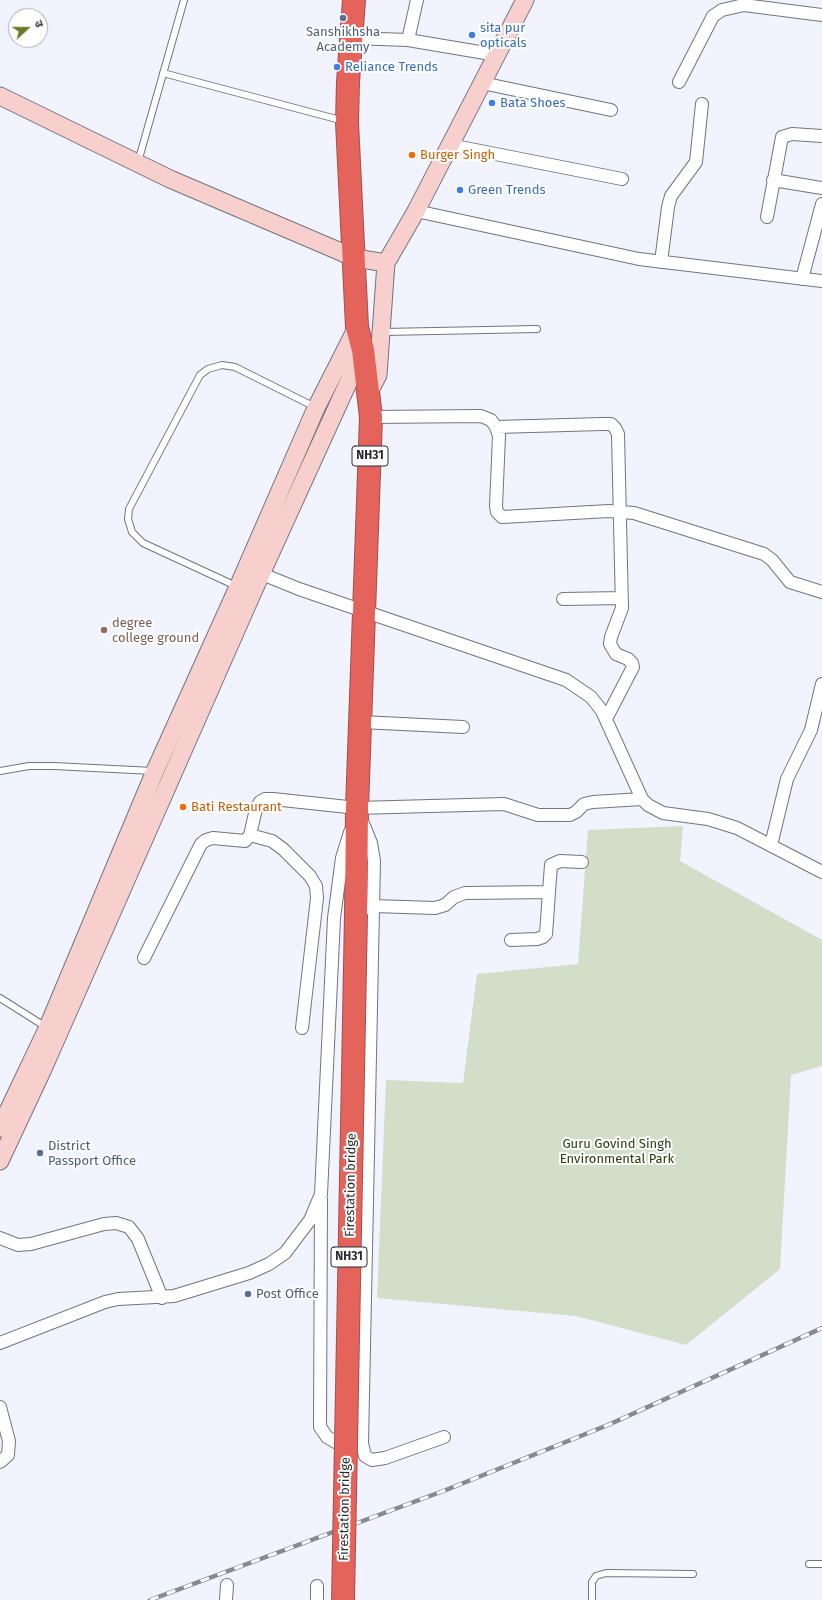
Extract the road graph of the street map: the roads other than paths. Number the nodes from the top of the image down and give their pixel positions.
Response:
1 (184, 0) edge
2 (354, 0) edge
3 (417, 0) edge
4 (525, 0) edge
5 (822, 15) edge
6 (351, 38) junction
7 (408, 40) junction
8 (497, 55) junction
9 (163, 73) junction
10 (679, 82) dead end
11 (482, 83) junction
12 (0, 96) edge
13 (702, 104) dead end
14 (611, 110) dead end
15 (347, 122) junction
16 (822, 136) edge
17 (450, 145) junction
18 (138, 163) junction
19 (622, 179) dead end
20 (773, 180) junction
21 (822, 188) edge
22 (822, 204) edge
23 (416, 211) junction
24 (767, 217) dead end
25 (355, 258) junction
26 (661, 262) junction
27 (386, 263) junction
28 (802, 279) junction
29 (822, 282) edge
30 (357, 326) junction
31 (537, 329) dead end
32 (382, 332) junction
33 (363, 350) junction
34 (369, 392) junction
35 (316, 408) junction
36 (371, 417) junction
37 (496, 427) junction
38 (621, 511) junction
39 (262, 574) junction
40 (245, 590) junction
41 (822, 592) edge
42 (621, 598) junction
43 (563, 599) dead end
44 (364, 610) junction
45 (822, 684) edge
46 (606, 719) junction
47 (361, 722) junction
48 (464, 727) dead end
49 (0, 771) edge
50 (164, 772) junction
51 (642, 799) junction
52 (357, 808) junction
53 (250, 835) junction
54 (770, 845) junction
55 (582, 862) dead end
56 (822, 872) edge
57 (549, 892) junction
58 (364, 910) junction
59 (511, 940) dead end
60 (144, 958) dead end
61 (0, 998) edge
62 (302, 1028) dead end
63 (52, 1031) junction
64 (0, 1128) edge
65 (0, 1161) edge
66 (321, 1194) junction
67 (0, 1238) edge
68 (162, 1298) junction
69 (0, 1343) edge
70 (0, 1407) edge
71 (362, 1436) junction
72 (444, 1437) dead end
73 (0, 1462) edge
74 (809, 1564) dead end
75 (822, 1564) edge
76 (692, 1574) dead end
77 (227, 1585) dead end
78 (317, 1586) dead end
79 (226, 1600) edge
80 (317, 1600) edge
81 (343, 1600) edge
82 (592, 1600) edge

1 - 9 lane
2 - 6 highway, NH31
3 - 7 street
4 - 8 street
5 - 10 street
6 - 7 street
6 - 15 highway, NH31
7 - 8 street
8 - 11 street
9 - 15 lane
9 - 18 lane
11 - 14 street
11 - 17 street
12 - 18 street
13 - 26 street
15 - 25 highway, NH31
16 - 20 street
17 - 19 street
17 - 23 street
18 - 25 street
20 - 21 street
20 - 24 street
22 - 28 street
23 - 26 street
23 - 27 street
25 - 27 street
25 - 30 highway, NH31
26 - 28 street
27 - 32 street
28 - 29 street
30 - 33 highway, NH31
30 - 35 street
31 - 32 lane
32 - 34 street
33 - 34 highway, NH31
33 - 39 street
34 - 36 highway, NH31
35 - 40 street
35 - 40 lane
36 - 37 street
36 - 44 highway, NH31
37 - 38 street
37 - 38 street
38 - 41 street
38 - 42 street
39 - 40 street
39 - 44 street
40 - 50 street
42 - 43 street
42 - 46 street
44 - 46 street
44 - 47 highway, NH31
45 - 54 street
46 - 51 street
47 - 48 street
47 - 52 highway, NH31
49 - 50 lane
50 - 63 street
51 - 52 street
51 - 54 street
52 - 53 street
52 - 58 highway, NH31
52 - 66 street
53 - 60 street
53 - 62 street
54 - 56 street
55 - 57 street
57 - 58 street
57 - 59 street
58 - 71 street
58 - 81 highway, Firestation bridge / NH31, bridge
61 - 63 lane
63 - 64 street
63 - 65 street
66 - 68 street
66 - 71 street
67 - 68 street
68 - 69 street
70 - 73 street
71 - 72 street
74 - 75 lane
76 - 82 lane
77 - 79 street
78 - 80 street

